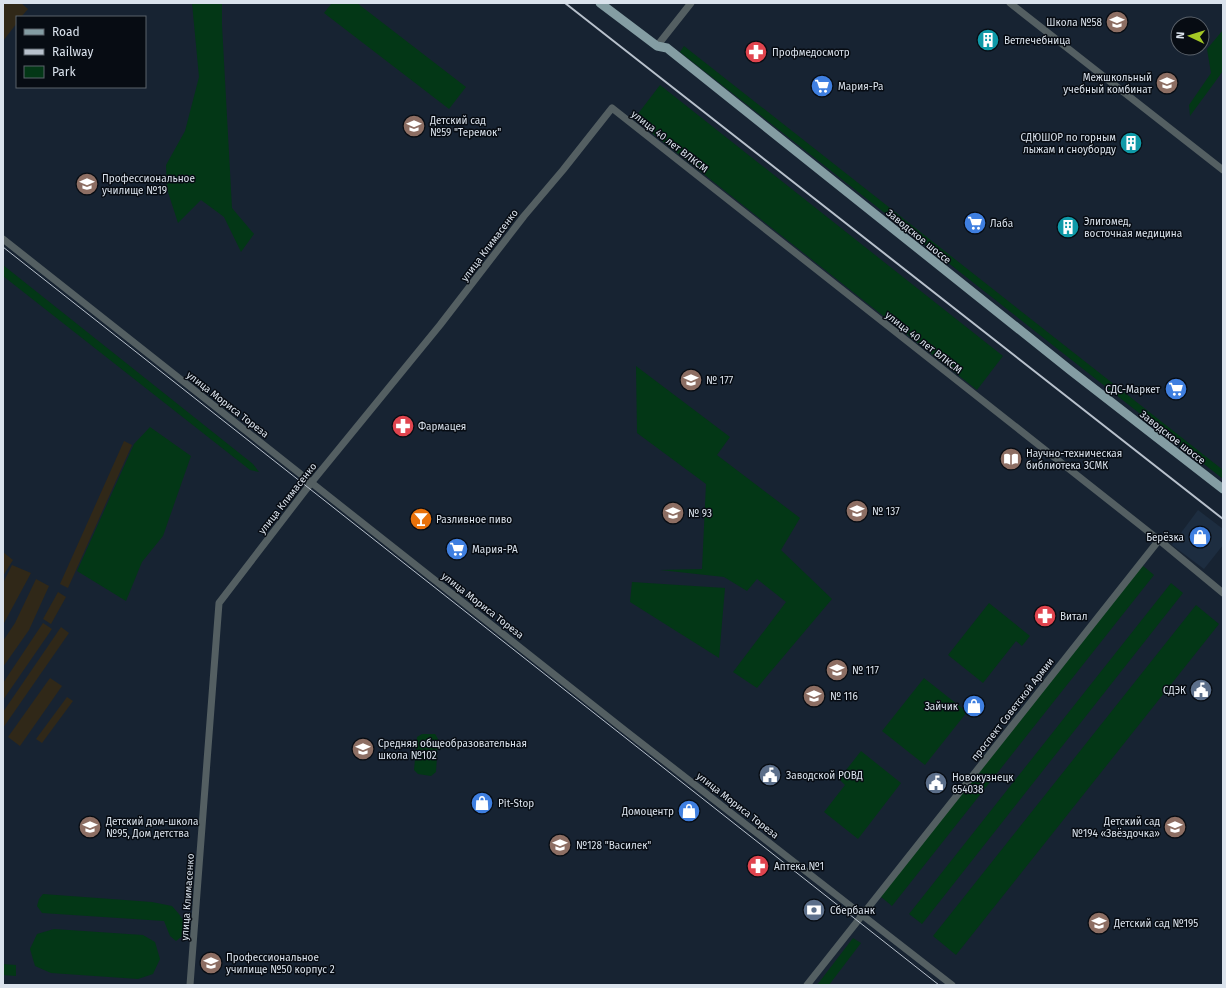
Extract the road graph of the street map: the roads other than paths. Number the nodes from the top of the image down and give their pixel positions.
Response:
1 (600, 3) edge
2 (692, 3) edge
3 (1010, 3) edge
4 (658, 46) junction
5 (612, 108) joint
6 (1223, 170) edge
7 (3, 239) edge
8 (312, 483) junction
9 (1223, 489) edge
10 (1159, 540) junction
11 (1223, 593) edge
12 (863, 915) junction
13 (190, 985) edge
14 (807, 985) edge
15 (952, 985) edge

1 - 4 main road, Заводское шоссе
2 - 4 street
3 - 6 street
4 - 9 main road, Заводское шоссе
5 - 8 street, улица Климасенко
5 - 10 street, улица 40 лет ВЛКСМ
7 - 8 street, улица Мориса Тореза
8 - 12 street, улица Мориса Тореза
8 - 13 street, улица Климасенко
10 - 11 street, улица 40 лет ВЛКСМ
10 - 12 street, проспект Советской Армии
12 - 14 street, проспект Советской Армии
12 - 15 street, улица Мориса Тореза

